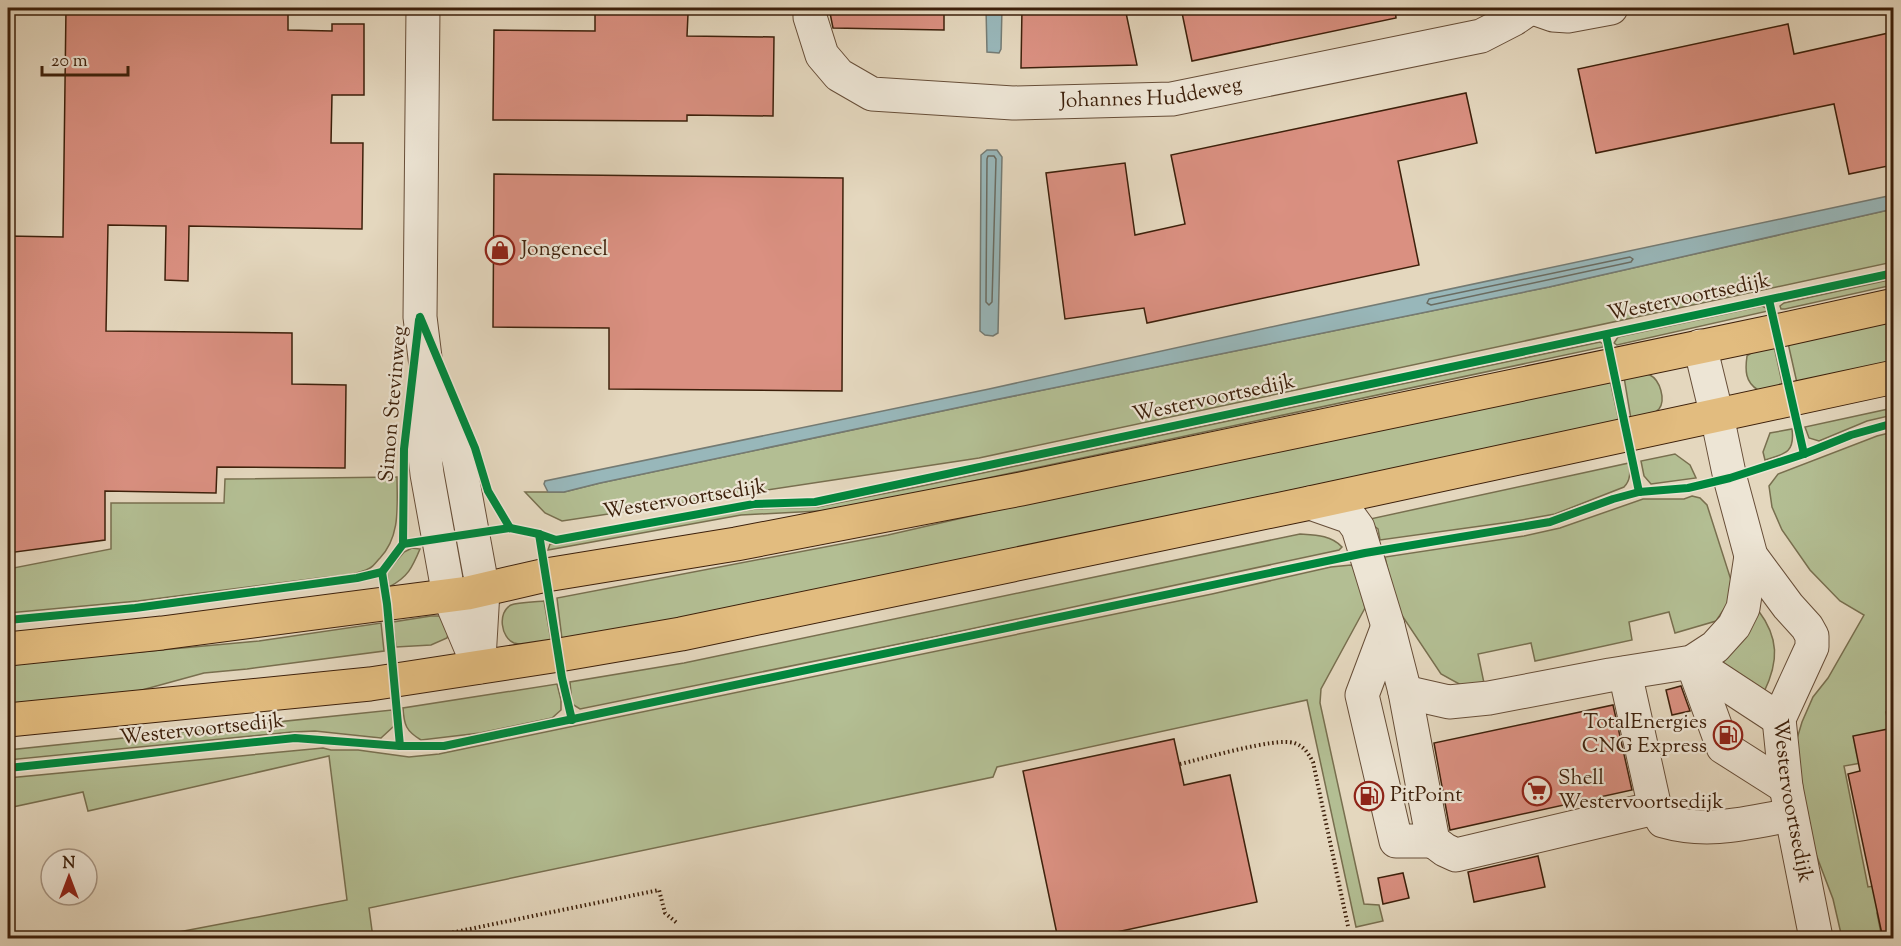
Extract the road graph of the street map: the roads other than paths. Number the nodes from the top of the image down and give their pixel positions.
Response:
1 (423, 8) edge
2 (810, 8) edge
3 (1531, 8) edge
4 (1611, 8) edge
5 (1893, 304) edge
6 (1700, 346) junction
7 (1893, 378) edge
8 (428, 382) junction
9 (1717, 416) junction
10 (1310, 503) junction
11 (1751, 556) junction
12 (483, 591) junction
13 (448, 596) junction
14 (1388, 626) junction
15 (8, 649) edge
16 (1692, 662) junction
17 (479, 667) junction
18 (1625, 673) junction
19 (1405, 692) junction
20 (1779, 719) junction
21 (8, 720) edge
22 (1788, 801) junction
23 (1656, 808) junction
24 (1433, 842) junction
25 (1816, 939) edge

1 - 8 street, Simon Stevinweg
2 - 3 street, Johannes Huddeweg
3 - 4 street
5 - 6 main road
6 - 9 street, Westervoortsedijk
6 - 12 main road
7 - 9 main road, Westervoortsedijk
8 - 12 street, Simon Stevinweg
8 - 13 street, Simon Stevinweg
9 - 10 main road, Westervoortsedijk
9 - 11 street, Westervoortsedijk
10 - 14 street
10 - 17 main road, Westervoortsedijk
11 - 16 street
11 - 20 street, Westervoortsedijk
12 - 13 main road
12 - 17 street, Simon Stevinweg
13 - 15 main road
13 - 17 street, Simon Stevinweg
14 - 19 street
14 - 24 street
16 - 18 street
16 - 20 street
16 - 22 street
17 - 21 main road, Westervoortsedijk
18 - 19 street
18 - 23 street
19 - 24 street
20 - 22 street, Westervoortsedijk
22 - 23 street
22 - 25 street, Westervoortsedijk
23 - 24 street

